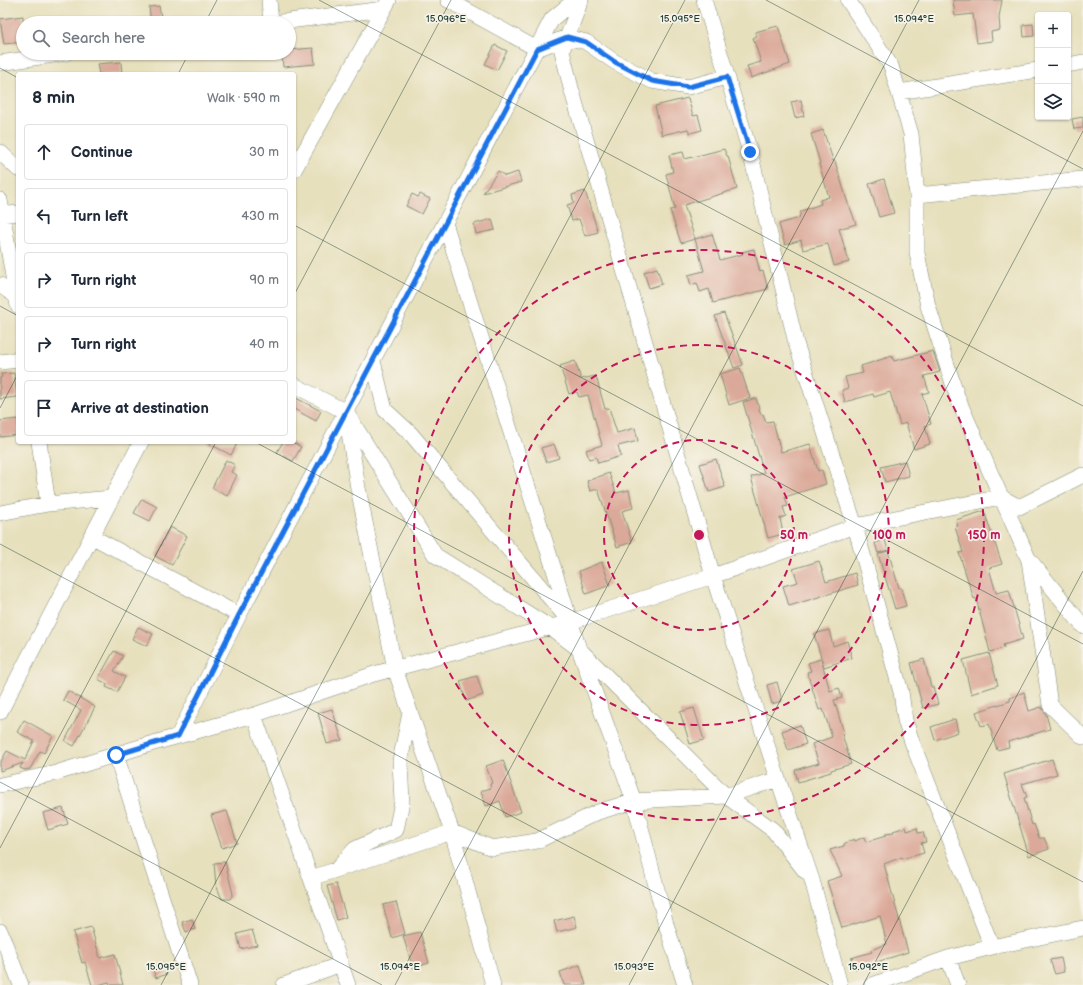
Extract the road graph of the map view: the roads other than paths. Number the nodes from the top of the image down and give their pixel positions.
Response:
1 (269, 0) edge
2 (448, 0) edge
3 (575, 0) edge
4 (581, 0) edge
5 (704, 0) edge
6 (848, 0) edge
7 (386, 4) edge
8 (271, 16) edge
9 (296, 19) edge
10 (567, 37) junction
11 (537, 49) junction
12 (20, 60) edge
13 (1083, 62) edge
14 (0, 63) edge
15 (1071, 64) edge
16 (1035, 70) edge
17 (727, 77) junction
18 (899, 92) junction
19 (0, 152) edge
20 (296, 166) edge
21 (16, 167) edge
22 (1083, 179) edge
23 (917, 195) junction
24 (0, 200) edge
25 (16, 213) edge
26 (1, 215) edge
27 (445, 223) junction
28 (0, 285) edge
29 (16, 296) edge
30 (16, 300) edge
31 (16, 360) edge
32 (372, 361) junction
33 (0, 362) edge
34 (296, 385) edge
35 (346, 412) junction
36 (39, 444) edge
37 (140, 444) edge
38 (1083, 475) edge
39 (1000, 497) junction
40 (111, 498) junction
41 (48, 504) junction
42 (0, 513) edge
43 (855, 526) junction
44 (91, 536) junction
45 (1028, 558) junction
46 (713, 576) junction
47 (239, 615) junction
48 (570, 622) junction
49 (1083, 626) edge
50 (551, 628) junction
51 (579, 649) junction
52 (395, 669) junction
53 (0, 712) edge
54 (410, 713) junction
55 (254, 715) junction
56 (178, 736) junction
57 (1083, 737) edge
58 (116, 755) junction
59 (778, 779) junction
60 (0, 785) edge
61 (726, 796) junction
62 (634, 801) junction
63 (452, 832) junction
64 (336, 870) junction
65 (311, 878) junction
66 (812, 880) junction
67 (1083, 928) edge
68 (0, 931) edge
69 (992, 947) junction
70 (948, 958) junction
71 (341, 964) junction
72 (21, 985) edge
73 (190, 985) edge
74 (284, 985) edge
75 (348, 985) edge
76 (493, 985) edge
77 (685, 985) edge
78 (840, 985) edge
79 (872, 985) edge
80 (958, 985) edge

1 - 8 street
2 - 11 street
3 - 11 street
4 - 10 street
5 - 17 street
6 - 18 street
7 - 9 street
7 - 20 street
10 - 11 street
10 - 17 street
10 - 46 street
11 - 27 street
12 - 14 street
13 - 15 street
16 - 18 street
17 - 43 street
18 - 23 street
19 - 21 street
22 - 23 street
23 - 39 street
24 - 26 street
25 - 26 street
26 - 29 street
27 - 32 street
27 - 48 street
28 - 30 street
31 - 33 street
32 - 35 street
32 - 48 street
34 - 35 street
35 - 47 street
35 - 50 street
35 - 52 street
36 - 41 street
37 - 40 street
38 - 39 street
39 - 43 street
39 - 45 street
40 - 41 street
40 - 44 street
41 - 42 street
43 - 46 street
43 - 69 street
44 - 47 street
44 - 53 street
45 - 49 street
45 - 57 street
46 - 48 street
46 - 59 street
47 - 56 street
48 - 50 street
48 - 51 street
50 - 51 street
50 - 52 street
51 - 61 street
51 - 62 street
52 - 54 street
52 - 55 street
54 - 63 street
54 - 64 street
55 - 56 street
55 - 65 street
56 - 58 street
58 - 60 street
58 - 73 street
59 - 61 street
59 - 66 street
61 - 62 street
61 - 66 street
62 - 63 street
62 - 77 street
63 - 64 street
63 - 76 street
64 - 65 street
65 - 71 street
66 - 78 street
67 - 69 street
68 - 72 street
69 - 70 street
70 - 79 street
70 - 80 street
71 - 74 street
71 - 75 street

